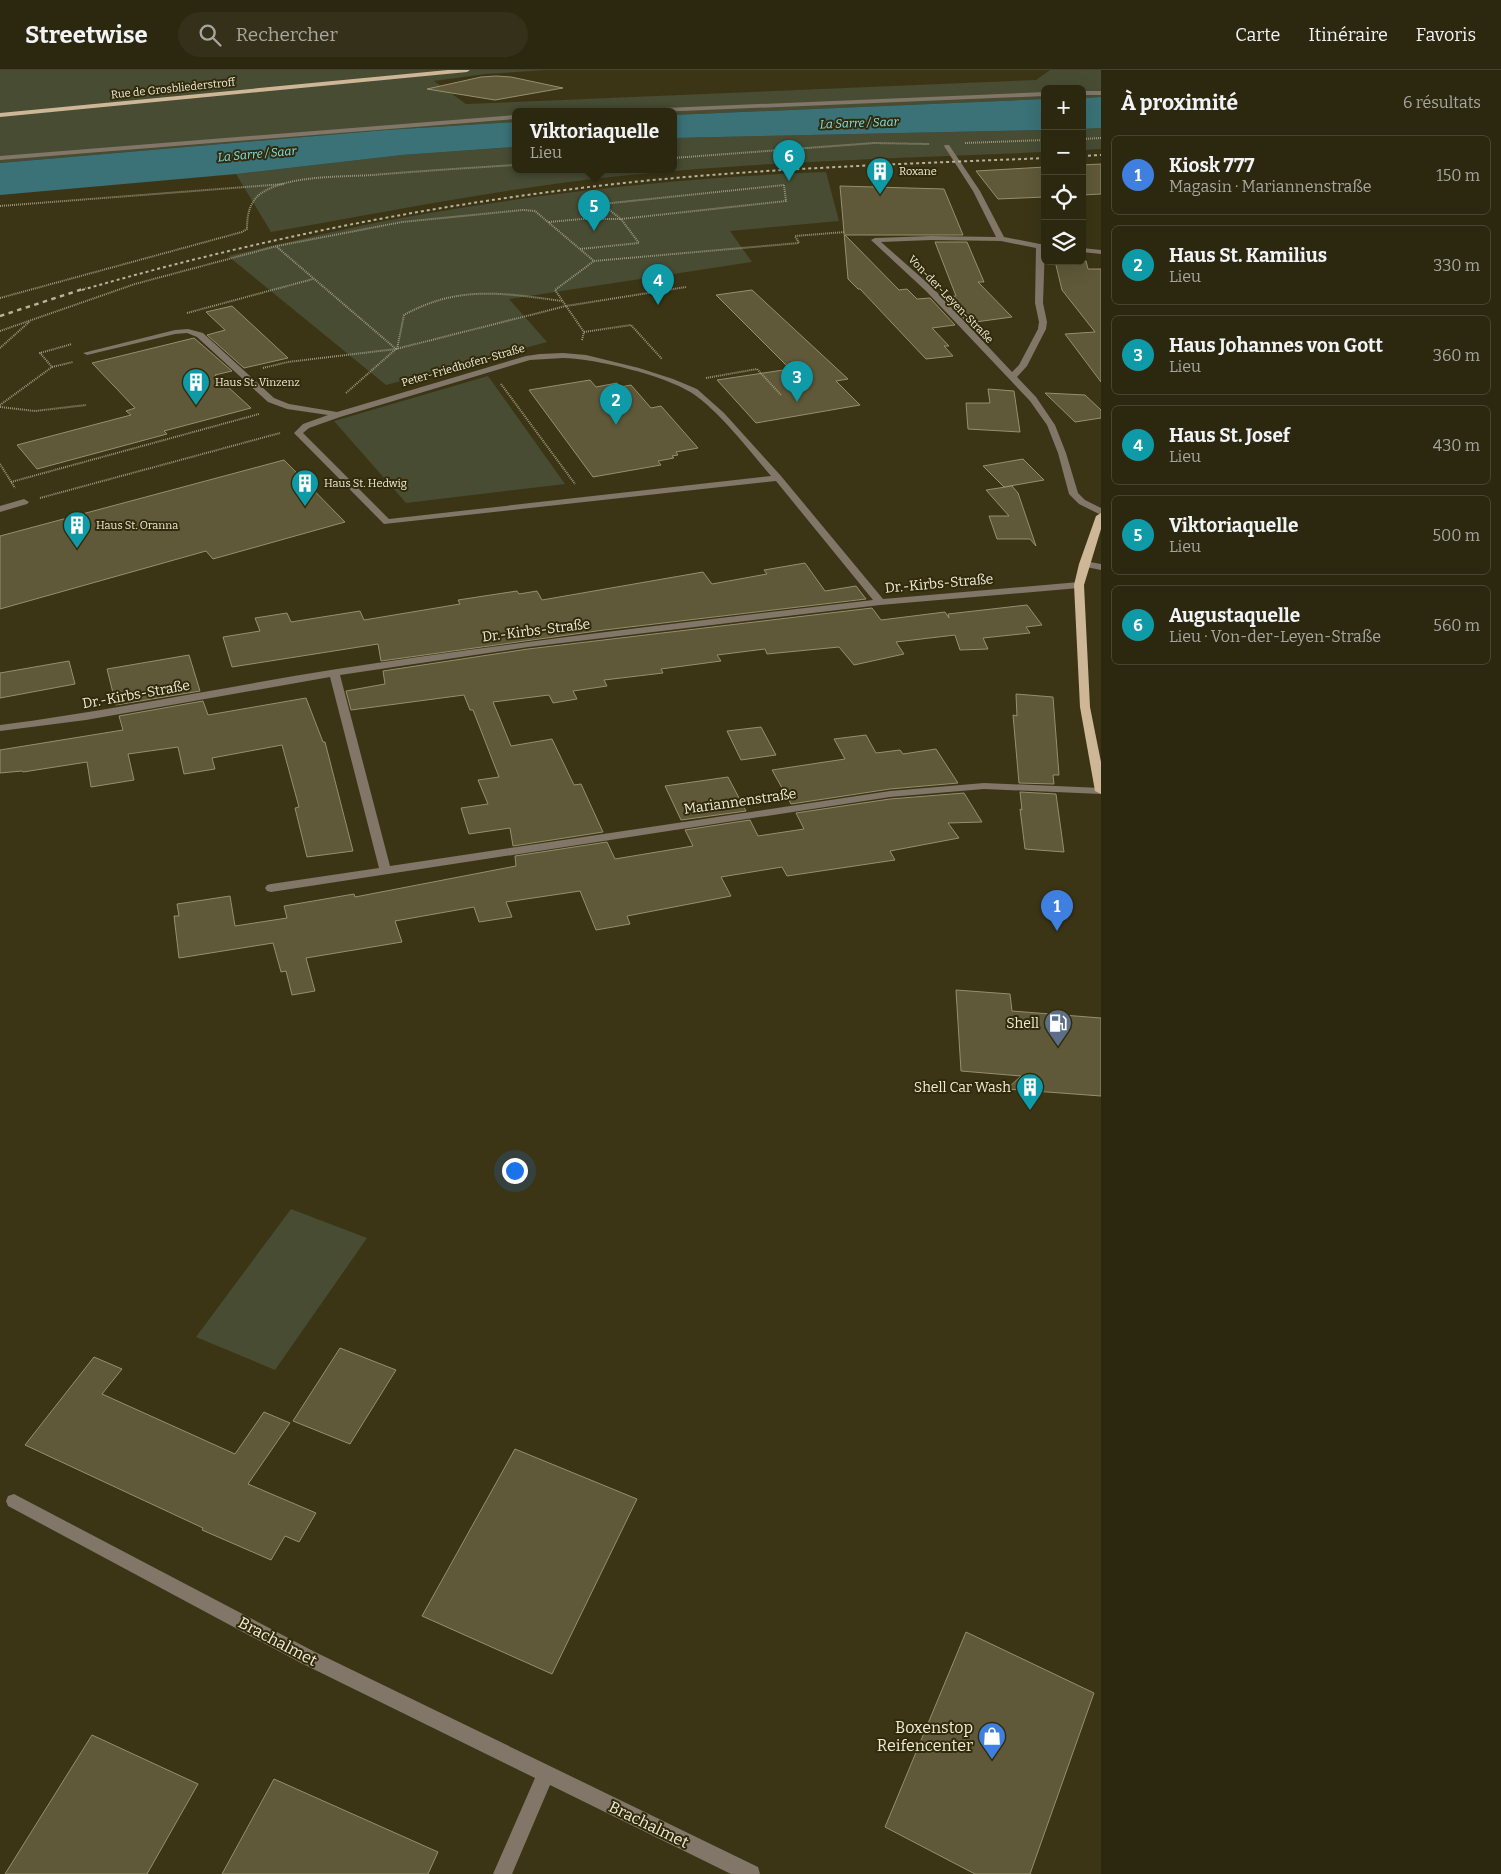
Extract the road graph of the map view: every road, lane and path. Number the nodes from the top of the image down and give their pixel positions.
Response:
1 (467, 70) edge
2 (1101, 92) edge
3 (1086, 93) edge
4 (1041, 94) edge
5 (677, 110) edge
6 (0, 115) edge
7 (512, 117) edge
8 (1101, 138) edge
9 (1086, 139) edge
10 (1041, 140) edge
11 (947, 146) junction
12 (0, 158) edge
13 (677, 158) edge
14 (512, 165) edge
15 (289, 184) junction
16 (0, 206) edge
17 (621, 219) junction
18 (549, 222) junction
19 (845, 232) dead end
20 (1001, 240) junction
21 (277, 246) junction
22 (1041, 246) edge
23 (580, 249) junction
24 (1086, 250) edge
25 (1101, 252) edge
26 (594, 261) junction
27 (1041, 265) edge
28 (686, 287) dead end
29 (0, 298) edge
30 (562, 301) junction
31 (566, 306) junction
32 (31, 320) junction
33 (0, 331) edge
34 (584, 332) junction
35 (0, 348) edge
36 (396, 349) junction
37 (87, 353) dead end
38 (576, 356) junction
39 (491, 370) junction
40 (243, 373) junction
41 (1012, 378) junction
42 (681, 382) junction
43 (781, 395) dead end
44 (86, 405) dead end
45 (0, 407) edge
46 (284, 407) junction
47 (326, 411) junction
48 (337, 415) junction
49 (298, 433) junction
50 (0, 464) edge
51 (778, 478) junction
52 (11, 482) junction
53 (587, 500) junction
54 (24, 502) junction
55 (0, 508) edge
56 (1101, 512) edge
57 (1101, 516) edge
58 (1084, 564) junction
59 (1101, 567) edge
60 (1079, 585) junction
61 (880, 602) junction
62 (334, 673) junction
63 (0, 728) edge
64 (1101, 791) edge
65 (385, 869) junction
66 (271, 888) dead end
67 (14, 1501) dead end
68 (546, 1773) junction
69 (502, 1874) edge
70 (751, 1874) edge

1 - 6 main road, Rue de Grosbliederstroff
2 - 3 street
4 - 5 street
7 - 12 street
8 - 9 path
10 - 11 path
11 - 13 path
11 - 20 street
14 - 15 path
15 - 16 path
15 - 29 path
17 - 17 path
17 - 18 path
17 - 23 path
18 - 21 path
18 - 23 path
19 - 26 path
20 - 22 street, Von-der-Leyen-Straße
20 - 41 street, Von-der-Leyen-Straße
21 - 32 path
21 - 36 path
23 - 26 path
24 - 25 street
26 - 30 path
27 - 41 street
28 - 31 path
30 - 31 path
30 - 36 path
31 - 34 path
31 - 36 path
32 - 33 path
32 - 35 path
34 - 38 path
34 - 42 path
36 - 40 path
36 - 47 path
37 - 40 street
38 - 39 street, Peter-Friedhofen-Straße
38 - 42 street, Peter-Friedhofen-Straße
39 - 48 street, Peter-Friedhofen-Straße
39 - 53 path
40 - 46 street
41 - 56 street, Von-der-Leyen-Straße
42 - 43 path
42 - 51 street, Peter-Friedhofen-Straße
44 - 45 path
46 - 47 street
46 - 52 path
47 - 48 street
48 - 49 street, Peter-Friedhofen-Straße
49 - 53 street
49 - 54 path
50 - 52 path
51 - 53 street
51 - 61 street, Peter-Friedhofen-Straße
52 - 54 path
54 - 55 street
57 - 58 main road
58 - 59 street
58 - 60 main road
60 - 61 street, Dr.-Kirbs-Straße
60 - 64 main road
61 - 62 street, Dr.-Kirbs-Straße
62 - 63 street, Dr.-Kirbs-Straße
62 - 65 street
64 - 65 street, Mariannenstraße
65 - 66 street, Mariannenstraße
67 - 68 street, Brachalmet
68 - 69 street
68 - 70 street, Brachalmet

